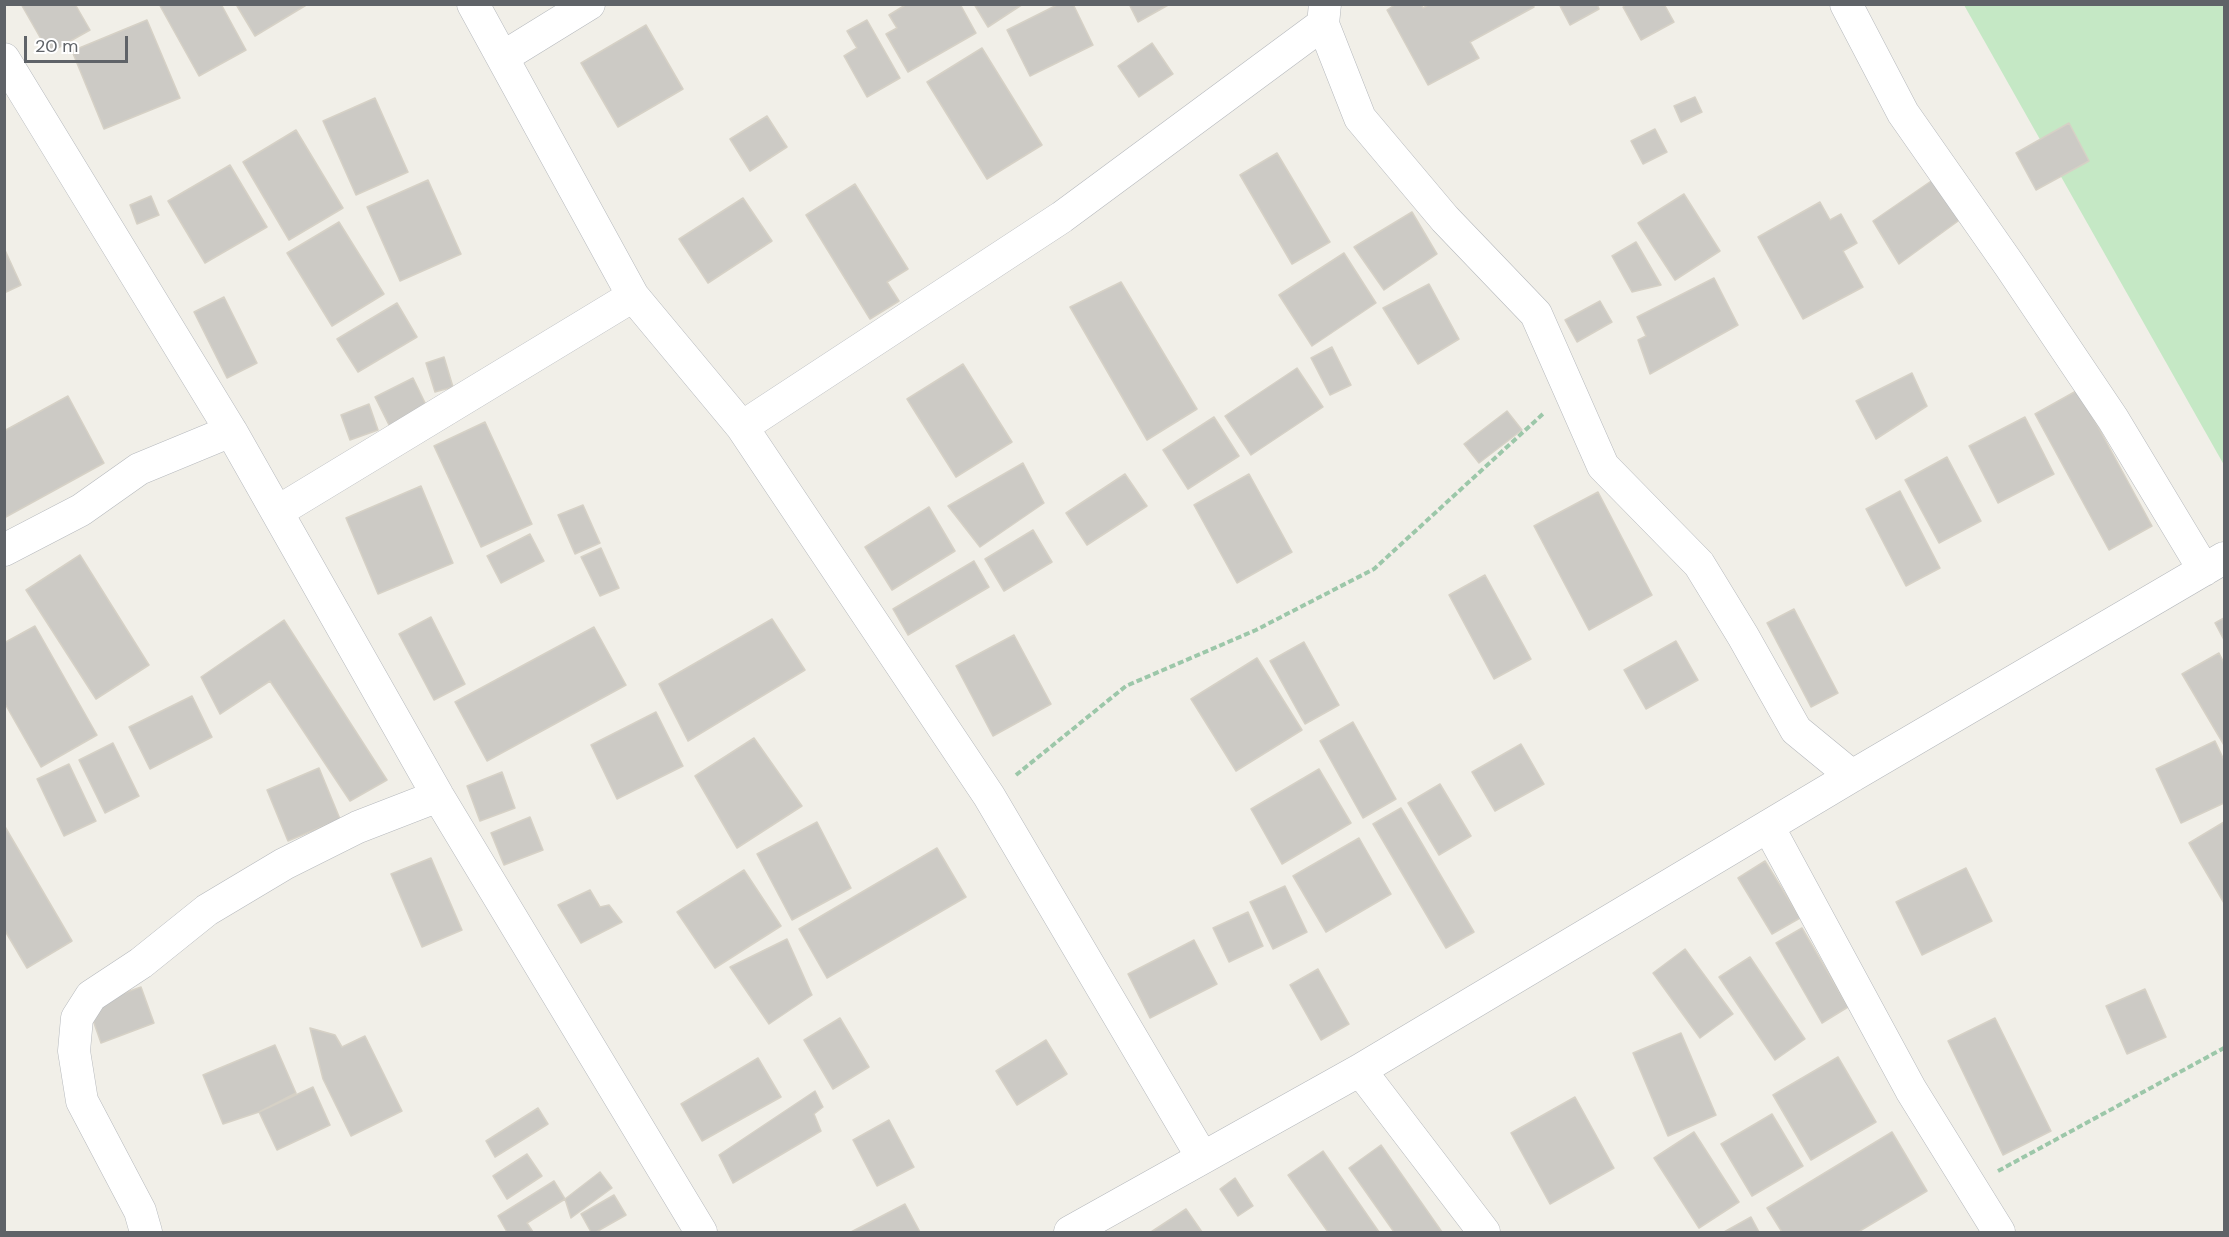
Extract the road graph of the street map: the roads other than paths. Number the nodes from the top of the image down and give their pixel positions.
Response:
1 (473, 4) edge
2 (589, 4) edge
3 (1846, 4) edge
4 (1324, 14) edge
5 (502, 57) junction
6 (4, 59) edge
7 (633, 296) junction
8 (742, 427) junction
9 (231, 431) junction
10 (277, 512) junction
11 (4, 550) edge
12 (2214, 564) edge
13 (1852, 776) junction
14 (438, 796) junction
15 (1768, 826) junction
16 (1360, 1070) junction
17 (1202, 1157) junction
18 (146, 1233) edge
19 (701, 1233) edge
20 (1070, 1233) edge
21 (1484, 1233) edge
22 (1999, 1233) edge

1 - 5 street
2 - 5 street
3 - 12 street
4 - 8 street
4 - 13 street
5 - 7 street
6 - 9 street
7 - 8 street
7 - 10 street
8 - 17 street
9 - 10 street
9 - 11 street
10 - 14 street
12 - 13 street
13 - 15 street
14 - 18 street
14 - 19 street
15 - 16 street
15 - 22 street
16 - 17 street
16 - 21 street
17 - 20 street

